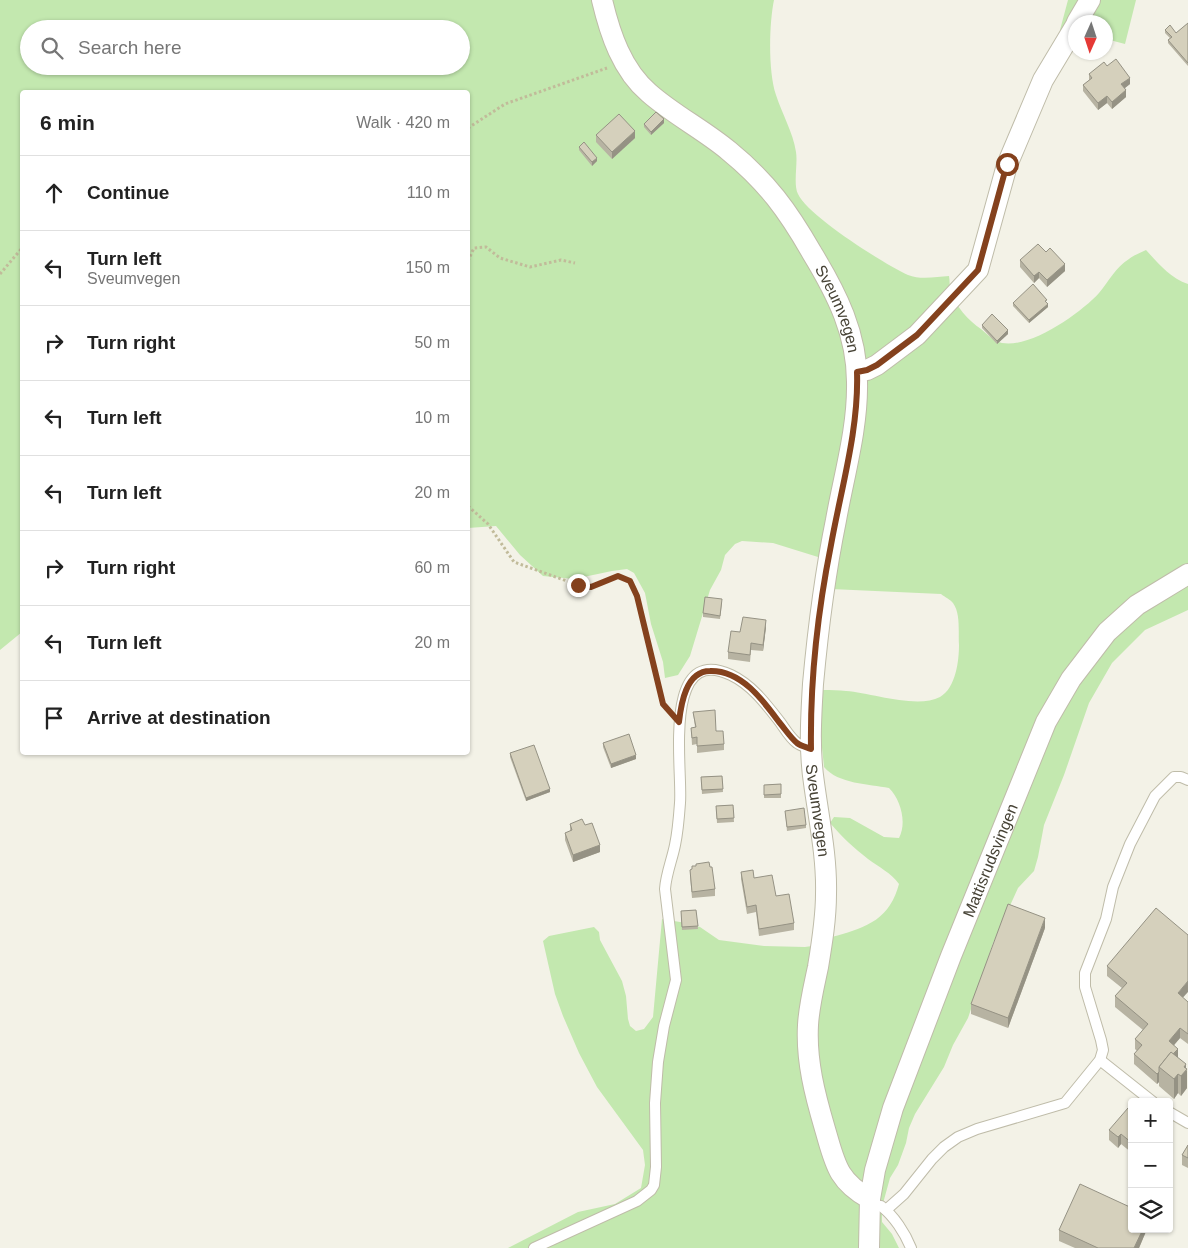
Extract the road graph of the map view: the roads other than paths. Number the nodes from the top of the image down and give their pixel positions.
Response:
1 (602, 0) edge
2 (1090, 0) edge
3 (1081, 15) edge
4 (1068, 38) edge
5 (857, 372) junction
6 (1188, 574) edge
7 (811, 749) junction
8 (1188, 780) edge
9 (1100, 1060) junction
10 (1149, 1098) edge
11 (1173, 1114) edge
12 (1188, 1123) edge
13 (878, 1204) junction
14 (534, 1248) edge
15 (869, 1248) edge
16 (911, 1248) edge

1 - 5 street, Sveumvegen
2 - 3 street
4 - 5 street
5 - 7 street, Sveumvegen
6 - 13 street, Mattisrudsvingen
7 - 13 street, Sveumvegen
7 - 14 lane
8 - 9 lane
9 - 10 lane
9 - 13 lane
11 - 12 lane
13 - 15 street
13 - 16 lane

